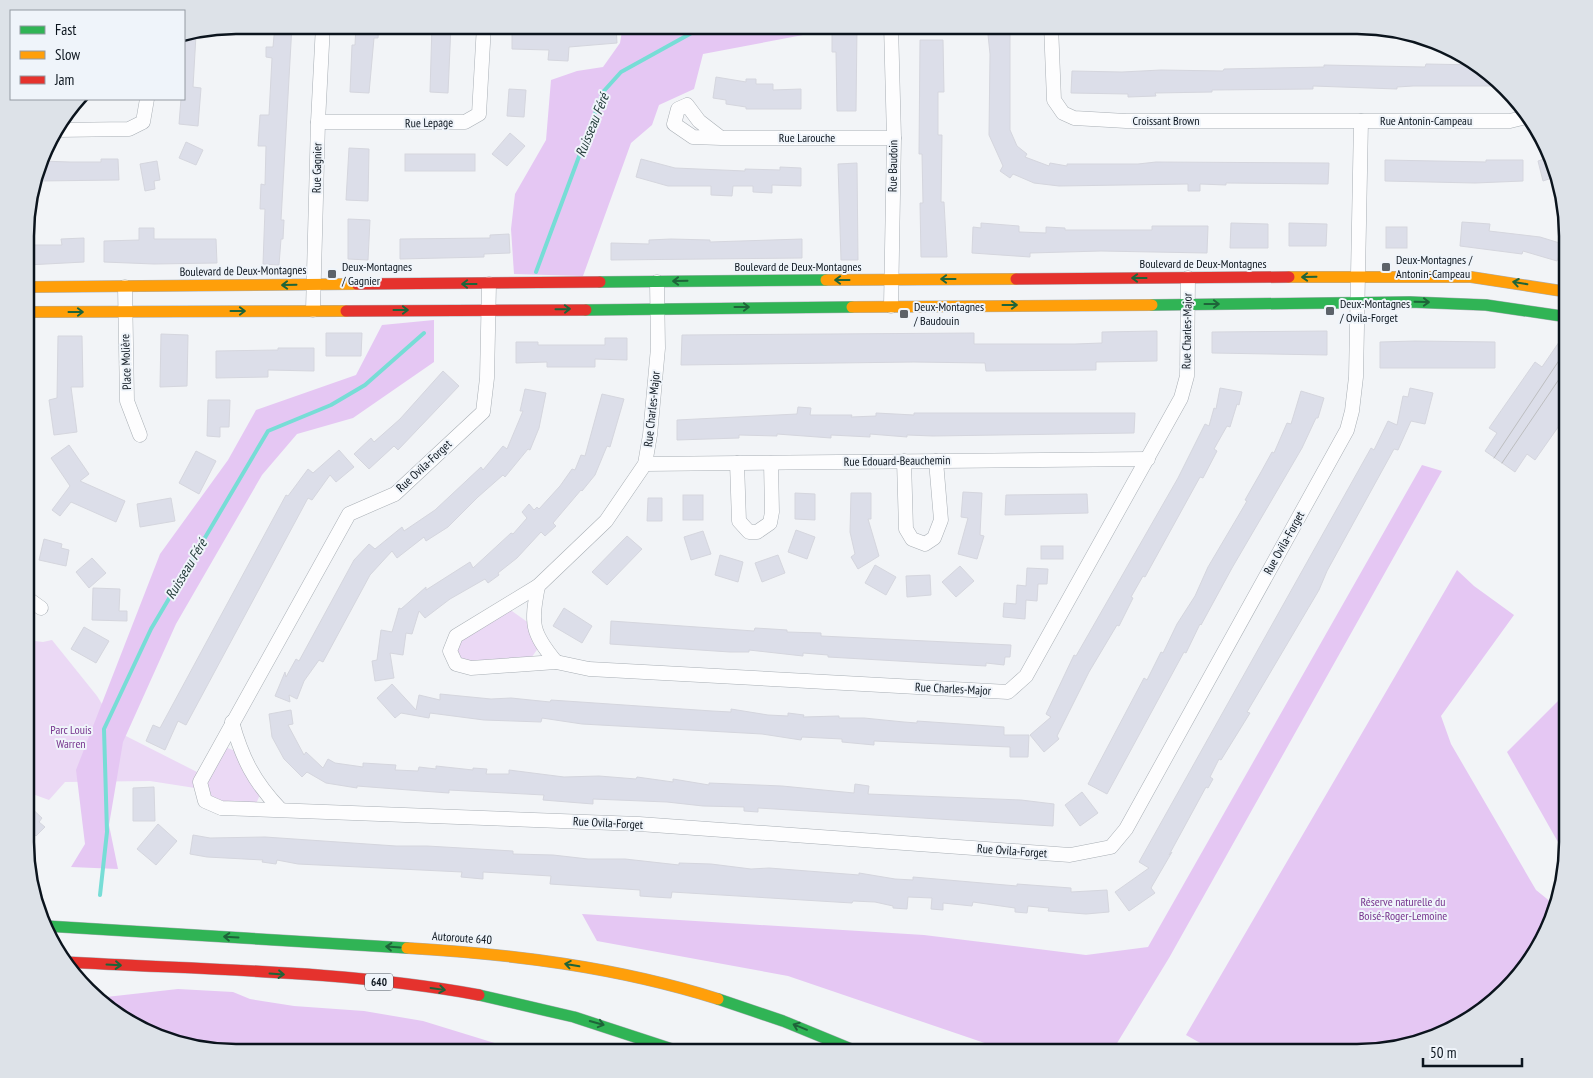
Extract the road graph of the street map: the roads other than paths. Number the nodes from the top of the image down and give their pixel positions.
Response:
1 (323, 34) edge
2 (483, 34) edge
3 (891, 34) edge
4 (1051, 34) edge
5 (147, 100) edge
6 (1521, 119) edge
7 (1361, 120) junction
8 (318, 122) junction
9 (64, 130) edge
10 (721, 138) dead end
11 (894, 138) junction
12 (1357, 276) junction
13 (1188, 278) junction
14 (891, 280) junction
15 (658, 282) junction
16 (314, 284) junction
17 (489, 284) junction
18 (34, 287) edge
19 (125, 287) junction
20 (1559, 291) edge
21 (1356, 302) junction
22 (1187, 304) junction
23 (891, 306) junction
24 (658, 308) junction
25 (313, 310) junction
26 (125, 311) junction
27 (488, 311) junction
28 (34, 312) edge
29 (1559, 316) edge
30 (140, 435) dead end
31 (1148, 459) junction
32 (904, 461) junction
33 (936, 461) junction
34 (737, 463) junction
35 (771, 463) junction
36 (645, 464) junction
37 (538, 586) junction
38 (34, 603) edge
39 (41, 608) dead end
40 (556, 662) junction
41 (232, 722) junction
42 (280, 809) junction
43 (52, 926) edge
44 (74, 962) edge
45 (657, 1044) edge
46 (841, 1044) edge

1 - 8 street, Rue Gagnier
2 - 8 street, Rue Lepage
3 - 11 street, Rue Baudoin
4 - 7 street, Croissant Brown
5 - 9 street
6 - 7 street, Rue Antonin-Campeau
7 - 12 street, Rue Antonin-Campeau
8 - 16 street, Rue Gagnier
10 - 11 street, Rue Larouche
11 - 14 street, Rue Baudoin
12 -> 13 main road, Boulevard de Deux-Montagnes
20 -> 12 main road, Boulevard de Deux-Montagnes
12 - 21 street, Rue Ovila-Forget
13 -> 14 main road, Boulevard de Deux-Montagnes
13 - 22 street, Rue Charles-Major
14 -> 15 main road, Boulevard de Deux-Montagnes
14 - 23 street, Rue Baudoin
15 - 17 main road, Boulevard de Deux-Montagnes
15 - 24 street, Rue Charles-Major
17 -> 16 main road, Boulevard de Deux-Montagnes
16 -> 19 main road, Boulevard de Deux-Montagnes
16 - 25 street, Rue Gagnier
17 - 27 street, Rue Ovila-Forget
18 - 19 main road, Boulevard de Deux-Montagnes
19 - 26 street, Place Molière
22 -> 21 main road
21 -> 29 main road
21 - 42 street, Rue Ovila-Forget
23 -> 22 main road
22 - 31 street, Rue Charles-Major
24 -> 23 main road
27 -> 24 main road
24 - 36 street, Rue Charles-Major
26 -> 25 main road
25 -> 27 main road
28 -> 26 main road
26 - 30 street, Place Molière
27 - 41 street, Rue Ovila-Forget
31 - 33 street, Rue Edouard-Beauchemin
31 - 40 street, Rue Charles-Major
32 - 33 street, Rue Edouard-Beauchemin
32 - 33 street
32 - 35 street, Rue Edouard-Beauchemin
34 - 35 street, Rue Edouard-Beauchemin
34 - 35 street
34 - 36 street, Rue Edouard-Beauchemin
36 - 37 street, Rue Charles-Major
37 - 40 street
37 - 40 street, Rue Charles-Major
38 - 39 street
41 - 42 street
41 - 42 street, Rue Ovila-Forget
46 -> 43 main road, Autoroute 640
44 -> 45 main road, 640

